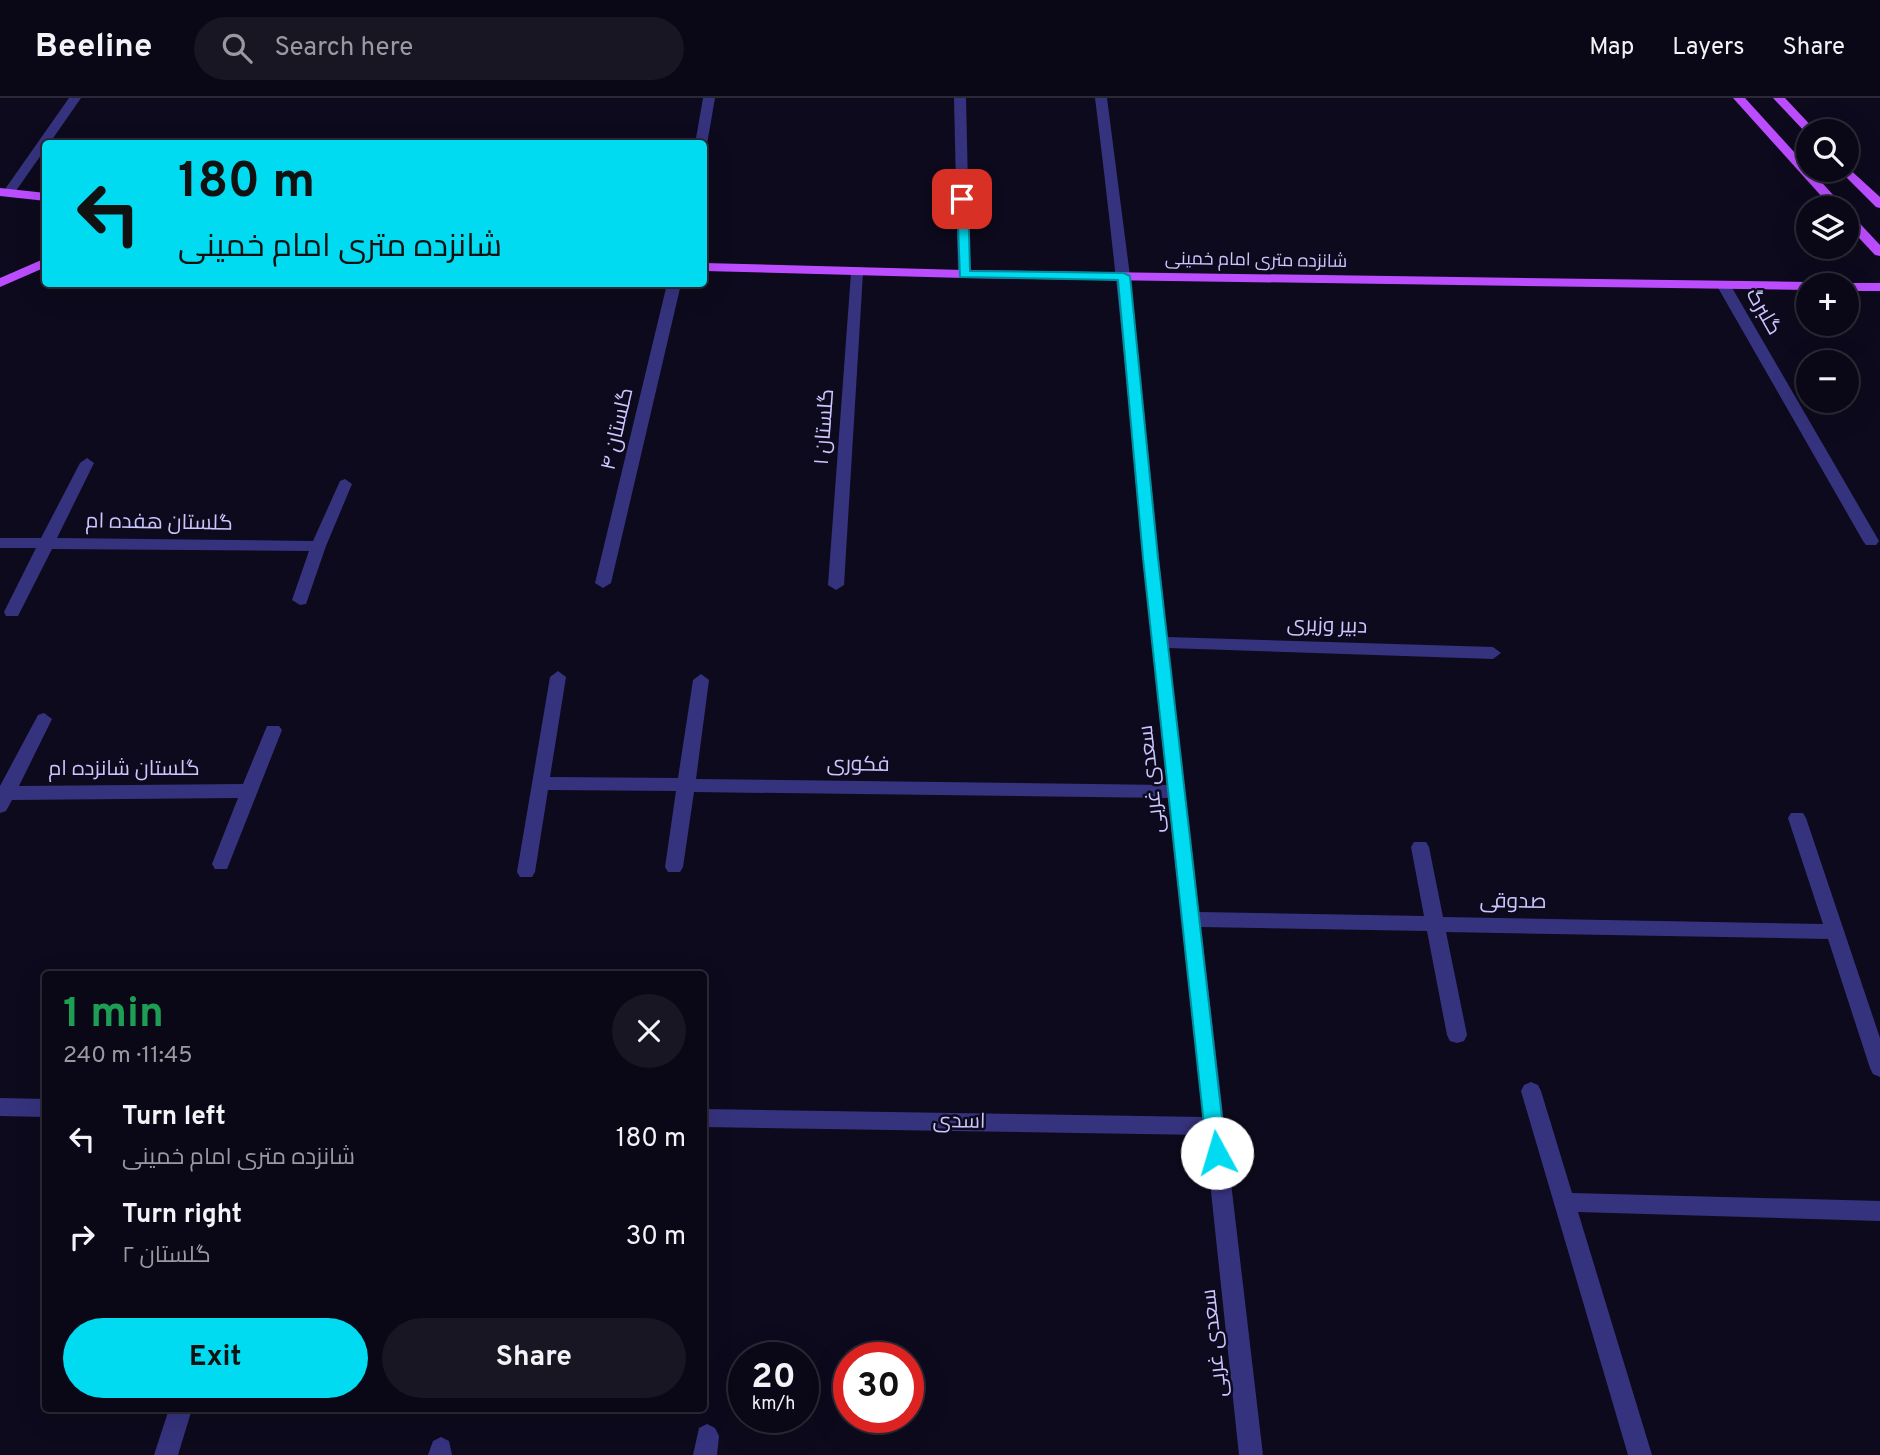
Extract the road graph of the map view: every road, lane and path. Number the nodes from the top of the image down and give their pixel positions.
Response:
1 (75, 98) edge
2 (709, 98) edge
3 (960, 98) edge
4 (1101, 98) edge
5 (1739, 98) edge
6 (1779, 98) edge
7 (1799, 119) edge
8 (43, 140) edge
9 (702, 140) edge
10 (42, 142) edge
11 (1796, 158) edge
12 (1817, 182) edge
13 (1858, 182) edge
14 (4, 192) edge
15 (1829, 196) edge
16 (42, 197) edge
17 (1880, 204) edge
18 (1859, 230) edge
19 (1880, 252) edge
20 (42, 264) edge
21 (707, 267) edge
22 (857, 272) junction
23 (964, 274) junction
24 (1124, 276) junction
25 (0, 283) edge
26 (1724, 286) junction
27 (1796, 286) edge
28 (673, 287) edge
29 (1859, 287) edge
30 (1880, 287) edge
31 (87, 463) dead end
32 (345, 484) dead end
33 (1871, 541) dead end
34 (0, 543) edge
35 (47, 543) junction
36 (318, 546) junction
37 (603, 583) dead end
38 (836, 585) dead end
39 (300, 600) dead end
40 (12, 612) dead end
41 (1160, 642) junction
42 (1493, 653) dead end
43 (558, 677) dead end
44 (701, 680) dead end
45 (44, 719) dead end
46 (273, 730) dead end
47 (539, 783) junction
48 (687, 785) junction
49 (249, 791) junction
50 (1176, 792) junction
51 (2, 797) edge
52 (1797, 818) dead end
53 (1420, 847) dead end
54 (221, 864) dead end
55 (674, 867) dead end
56 (526, 872) dead end
57 (1191, 919) junction
58 (1437, 923) junction
59 (1835, 932) junction
60 (1457, 1035) dead end
61 (1880, 1068) edge
62 (1531, 1091) dead end
63 (0, 1107) edge
64 (42, 1108) edge
65 (707, 1118) edge
66 (1214, 1126) junction
67 (1564, 1202) junction
68 (1880, 1211) edge
69 (179, 1412) edge
70 (166, 1455) edge
71 (1251, 1455) edge
72 (1640, 1455) edge

1 - 8 street
2 - 9 street
3 - 23 street
4 - 24 street, سعدی غربی
5 - 11 main road
6 - 7 main road
10 - 14 street
12 - 15 main road
13 - 17 main road
14 - 16 main road
18 - 19 main road
20 - 25 main road
21 - 22 main road, شانزده متری امام خمینی
22 - 23 main road, شانزده متری امام خمینی
22 - 38 street, گلستان ۱
23 - 24 main road, شانزده متری امام خمینی
24 - 26 main road, شانزده متری امام خمینی
24 - 41 street, سعدی غربی
26 - 27 main road, شانزده متری امام خمینی
26 - 33 street, گلبرگ
28 - 37 street, گلستان ۴
29 - 30 main road
31 - 35 street
32 - 36 street
34 - 35 street, گلستان هفده ام
35 - 36 street, گلستان هفده ام
35 - 40 street
36 - 39 street
41 - 42 street, دبیر وزیری
41 - 50 street, سعدی غربی
43 - 47 street
44 - 48 street
45 - 51 street
46 - 49 street
47 - 48 street, فکوری
47 - 56 street
48 - 50 street, فکوری
48 - 55 street
49 - 51 street, گلستان شانزده ام
49 - 54 street
50 - 57 street, سعدی غربی
52 - 59 street
53 - 58 street
57 - 58 street, صدوقی
57 - 66 street, سعدی غربی
58 - 59 street, صدوقی
58 - 60 street
59 - 61 street
62 - 67 street
63 - 64 street
65 - 66 street, اسدی
66 - 71 street, سعدی غربی
67 - 68 street
67 - 72 street
69 - 70 street

